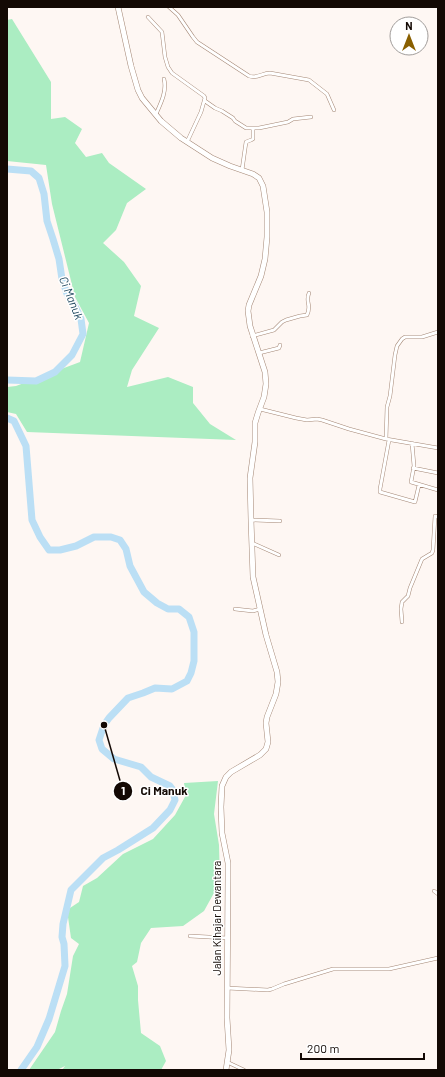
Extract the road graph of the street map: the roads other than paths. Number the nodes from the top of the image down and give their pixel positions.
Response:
1 (118, 7) edge
2 (169, 7) edge
3 (148, 17) dead end
4 (164, 79) dead end
5 (205, 101) junction
6 (334, 110) dead end
7 (156, 114) junction
8 (311, 117) dead end
9 (253, 128) junction
10 (187, 142) junction
11 (242, 170) junction
12 (309, 293) dead end
13 (438, 332) edge
14 (252, 336) junction
15 (280, 345) dead end
16 (259, 353) junction
17 (260, 409) junction
18 (387, 439) junction
19 (412, 443) junction
20 (438, 448) edge
21 (414, 468) junction
22 (438, 473) edge
23 (419, 485) junction
24 (438, 490) edge
25 (438, 517) edge
26 (251, 520) junction
27 (280, 521) dead end
28 (252, 542) junction
29 (279, 555) dead end
30 (235, 609) dead end
31 (260, 609) junction
32 (402, 622) dead end
33 (434, 892) dead end
34 (438, 894) edge
35 (190, 936) dead end
36 (227, 938) junction
37 (438, 958) edge
38 (227, 988) junction
39 (227, 1062) junction
40 (226, 1070) edge
41 (244, 1070) edge

1 - 7 main road, Jalan Kihajar Dewantara
2 - 6 street
3 - 5 street
4 - 7 street
5 - 9 street
5 - 10 street
7 - 10 main road, Jalan Kihajar Dewantara
8 - 9 street
9 - 11 street
10 - 11 main road, Jalan Kihajar Dewantara
11 - 14 main road, Jalan Kihajar Dewantara
12 - 14 street
13 - 18 street
14 - 16 main road, Jalan Kihajar Dewantara
15 - 16 street
16 - 17 main road, Jalan Kihajar Dewantara
17 - 18 street
17 - 26 main road, Jalan Kihajar Dewantara
18 - 19 street
18 - 23 street
19 - 20 street
19 - 21 street
21 - 22 street
21 - 23 street
23 - 24 street
25 - 32 street
26 - 27 street
26 - 28 main road, Jalan Kihajar Dewantara
28 - 29 street
28 - 31 main road, Jalan Kihajar Dewantara
30 - 31 street
31 - 36 main road, Jalan Kihajar Dewantara
33 - 34 street
35 - 36 street
36 - 38 main road, Jalan Kihajar Dewantara
37 - 38 street
38 - 39 main road, Jalan Kihajar Dewantara
39 - 40 main road, Jalan Kihajar Dewantara
39 - 41 street

